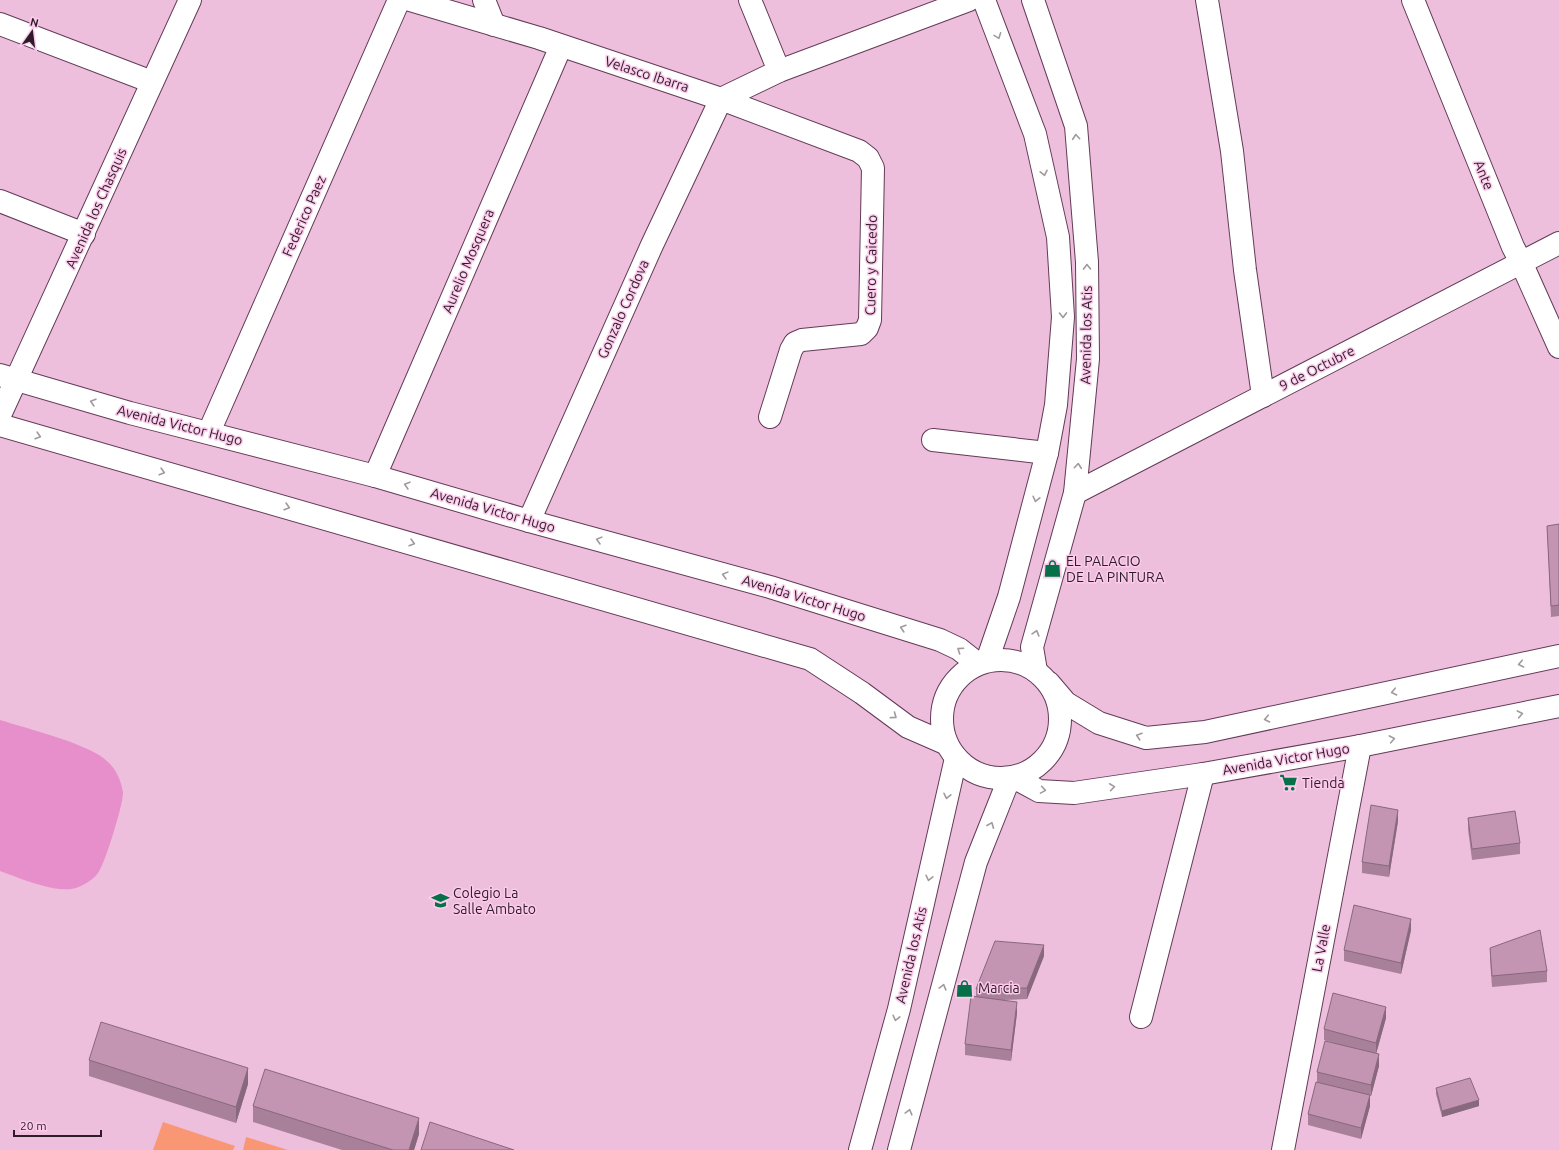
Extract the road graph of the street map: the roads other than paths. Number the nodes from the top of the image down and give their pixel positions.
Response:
1 (190, 0) edge
2 (399, 0) edge
3 (410, 0) edge
4 (484, 0) edge
5 (750, 0) edge
6 (969, 0) edge
7 (984, 0) edge
8 (1033, 0) edge
9 (1207, 0) edge
10 (1413, 0) edge
11 (0, 24) edge
12 (494, 25) junction
13 (562, 46) junction
14 (779, 71) junction
15 (152, 82) junction
16 (721, 98) junction
17 (873, 168) joint
18 (0, 201) edge
19 (84, 234) junction
20 (1559, 242) edge
21 (1521, 262) junction
22 (1559, 348) edge
23 (8, 377) edge
24 (1263, 396) junction
25 (0, 415) edge
26 (770, 417) dead end
27 (0, 425) edge
28 (210, 432) junction
29 (933, 440) dead end
30 (1047, 453) junction
31 (375, 476) junction
32 (1075, 493) junction
33 (529, 521) junction
34 (1559, 656) edge
35 (982, 663) junction
36 (1042, 677) junction
37 (1559, 706) edge
38 (1360, 746) junction
39 (951, 751) junction
40 (1203, 774) junction
41 (1012, 778) junction
42 (1141, 1017) dead end
43 (860, 1150) edge
44 (899, 1150) edge
45 (1283, 1150) edge

1 - 15 main road, Avenida los Chasquis
2 - 28 main road, Federico Paez
3 - 12 main road, Velasco Ibarra
4 - 12 main road
5 - 14 main road
6 - 14 main road
7 -> 30 main road, Avenida los Atis
32 -> 8 main road, Avenida los Atis
9 - 24 main road
10 - 21 main road, Ante
11 - 15 main road
12 - 13 main road, Velasco Ibarra
13 - 16 main road, Velasco Ibarra
13 - 31 main road, Aurelio Mosquera
14 - 16 main road
15 - 19 main road, Avenida los Chasquis
16 - 17 main road, Velasco Ibarra
16 - 33 main road, Gonzalo Cordova
17 - 26 main road, Cuero y Caicedo
18 - 19 main road
19 - 23 main road, Avenida los Chasquis
20 - 21 main road, 9 de Octubre
21 - 22 main road, Ante
21 - 24 main road, 9 de Octubre
23 - 25 main road, Avenida los Chasquis
28 -> 23 main road, Avenida Victor Hugo
24 - 32 main road, 9 de Octubre
27 -> 39 main road
28 - 31 main road, Avenida Victor Hugo
29 - 30 main road
30 -> 35 main road, Avenida los Atis
33 -> 31 main road, Avenida Victor Hugo
36 -> 32 main road, Avenida los Atis
35 -> 33 main road, Avenida Victor Hugo
34 -> 36 main road
35 - 36 main road
35 - 39 main road
36 - 41 main road, Avenida los Atis
38 -> 37 main road, Avenida Victor Hugo
38 - 40 main road, Avenida Victor Hugo
38 - 45 main road, La Valle
39 - 41 main road, Avenida los Atis
39 -> 43 main road, Avenida los Atis
41 -> 40 main road, Avenida Victor Hugo
40 - 42 main road
44 -> 41 main road

